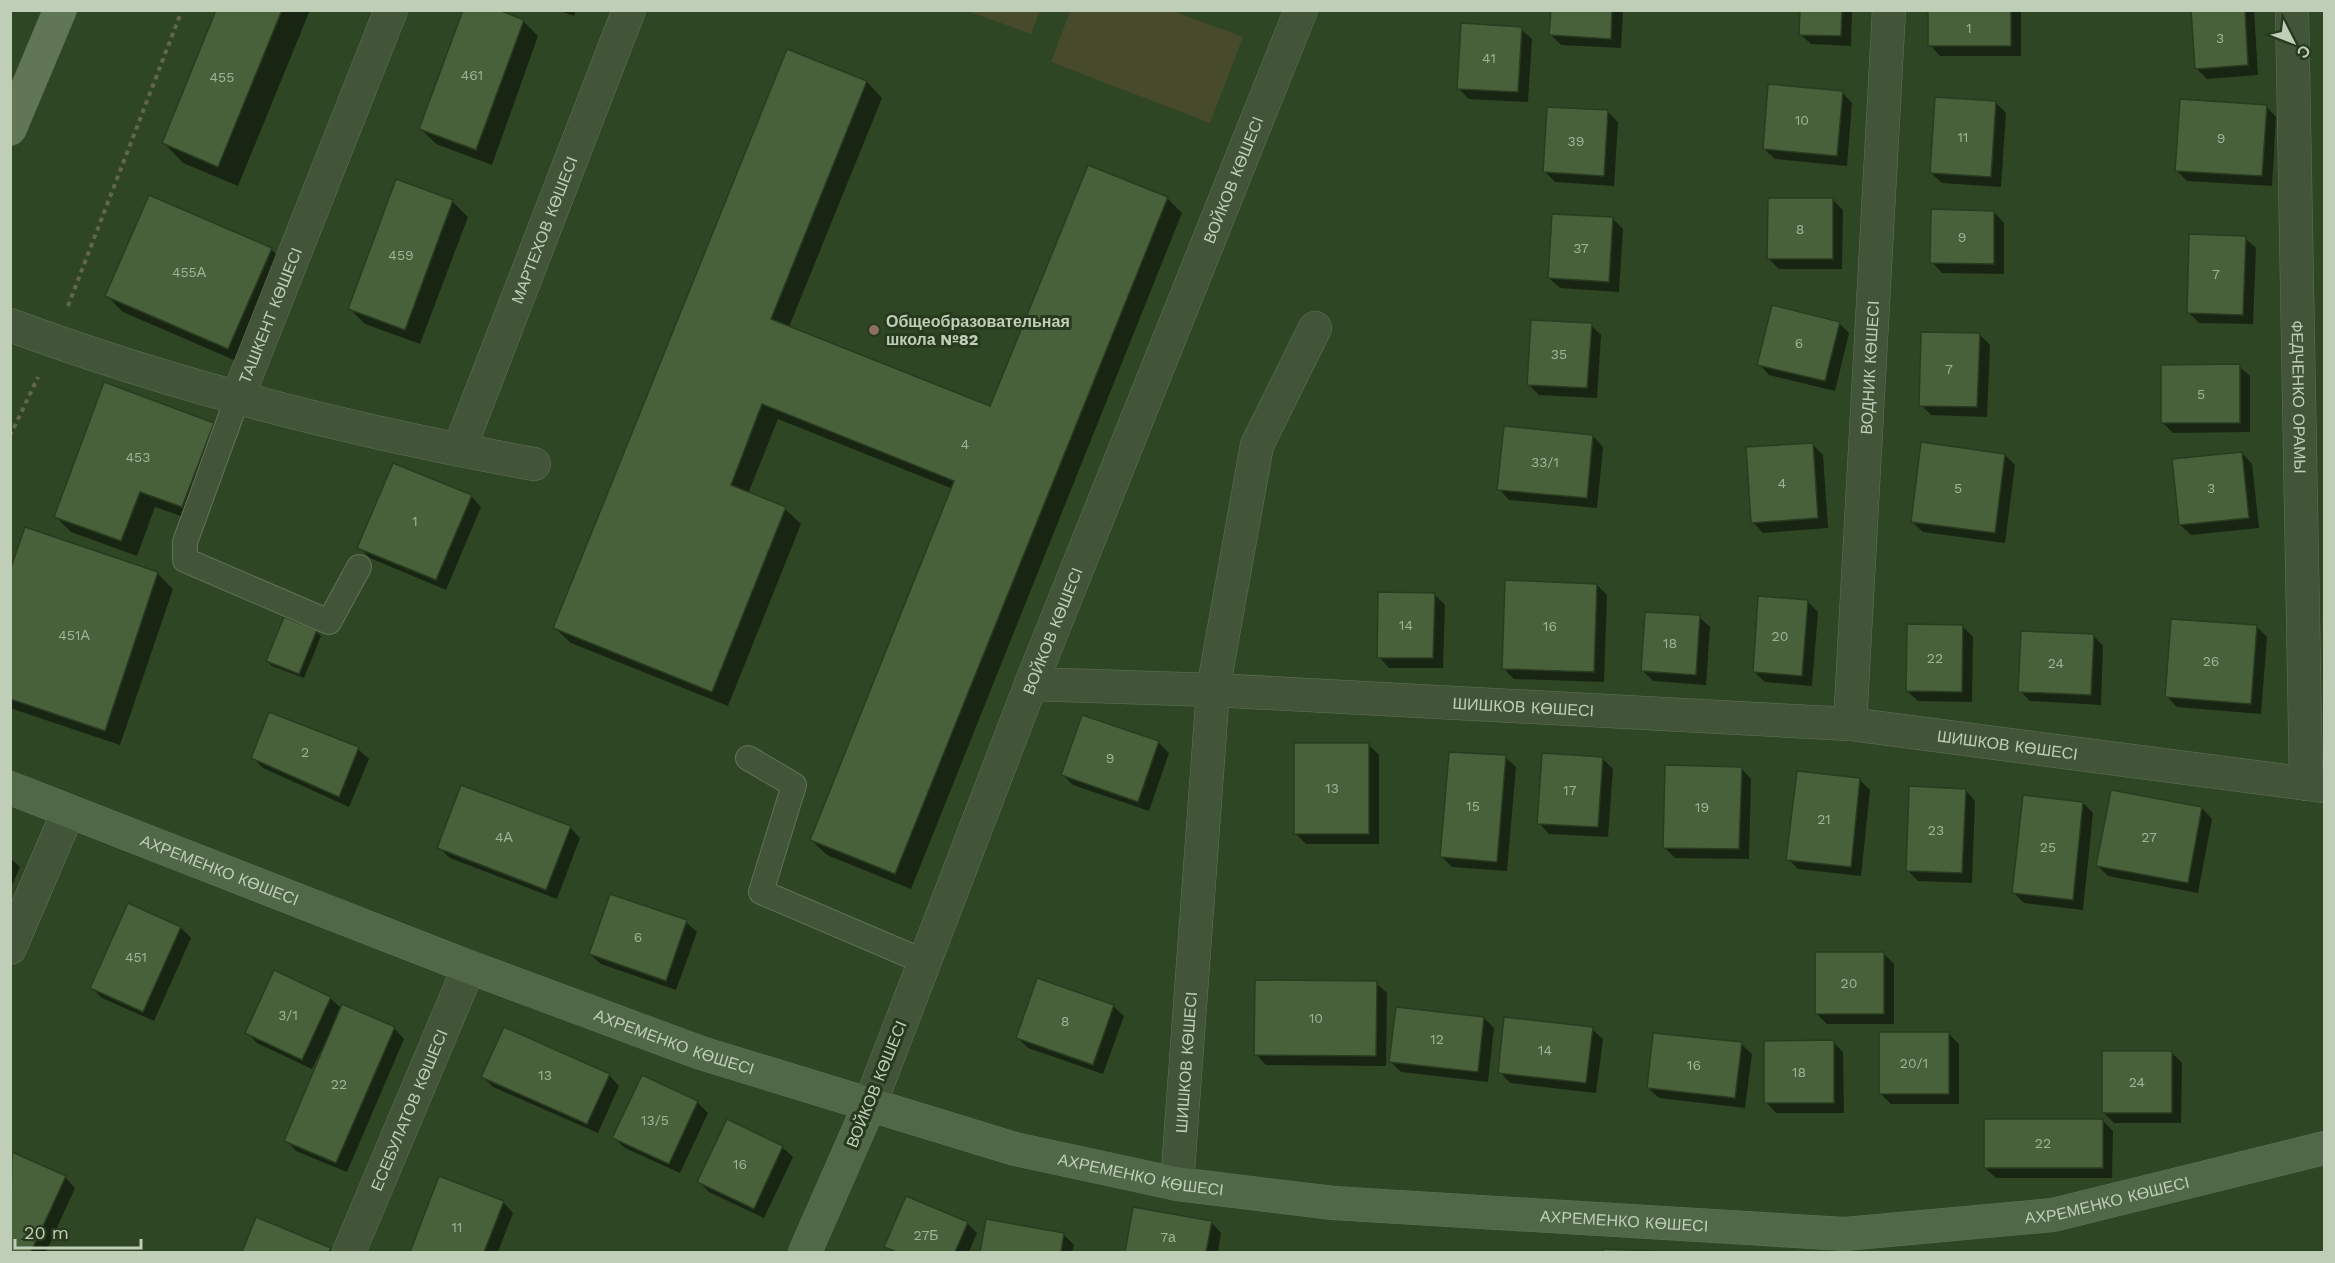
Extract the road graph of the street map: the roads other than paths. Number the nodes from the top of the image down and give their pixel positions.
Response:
1 (60, 10) edge
2 (391, 10) edge
3 (629, 10) edge
4 (1301, 10) edge
5 (1889, 10) edge
6 (2292, 10) edge
7 (10, 129) edge
8 (10, 325) edge
9 (1315, 328) dead end
10 (237, 399) junction
11 (459, 450) junction
12 (534, 464) dead end
13 (359, 567) dead end
14 (1031, 684) junction
15 (1213, 690) junction
16 (1850, 724) junction
17 (748, 758) dead end
18 (2315, 785) edge
19 (10, 788) edge
20 (68, 812) junction
21 (10, 948) edge
22 (925, 962) junction
23 (469, 967) junction
24 (870, 1104) junction
25 (2325, 1148) edge
26 (1177, 1184) junction
27 (349, 1252) edge
28 (805, 1252) edge

1 - 7 main road
2 - 10 street, ТАШКЕНТ КӨШЕСІ
3 - 11 street, МАРТЕХОВ КӨШЕСІ
4 - 14 street, ВОЙКОВ КӨШЕСІ
5 - 16 street, ВОДНИК КӨШЕСІ
6 - 18 street, ФЕДЧЕНКО ОРАМЫ
8 - 10 street, ТАШКЕНТ КӨШЕСІ
9 - 15 street
10 - 11 street
10 - 13 lane
11 - 12 street
14 - 15 street
14 - 22 street, ВОЙКОВ КӨШЕСІ
15 - 16 street, ШИШКОВ КӨШЕСІ
15 - 26 street, ШИШКОВ КӨШЕСІ
16 - 18 street, ШИШКОВ КӨШЕСІ
17 - 22 lane
19 - 20 street, АХРЕМЕНКО КӨШЕСІ
20 - 21 street
20 - 23 street, АХРЕМЕНКО КӨШЕСІ
22 - 24 street, ВОЙКОВ КӨШЕСІ
23 - 24 street, АХРЕМЕНКО КӨШЕСІ
23 - 27 street, ЕСЕБУЛАТОВ КӨШЕСІ
24 - 26 street, АХРЕМЕНКО КӨШЕСІ
24 - 28 street, ВОЙКОВ КӨШЕСІ
25 - 26 street, АХРЕМЕНКО КӨШЕСІ

